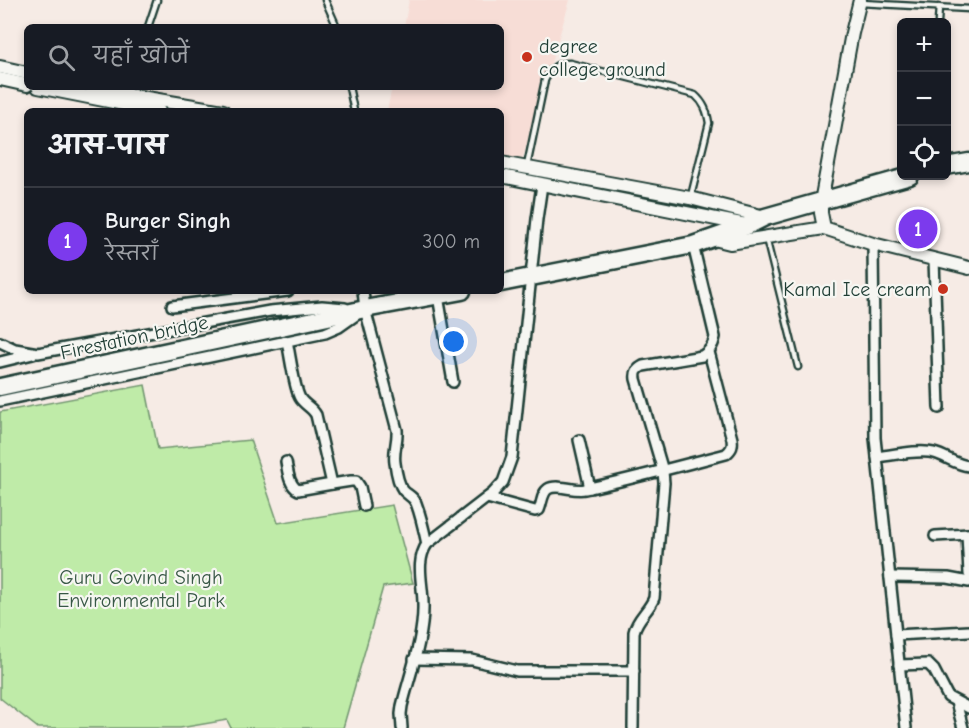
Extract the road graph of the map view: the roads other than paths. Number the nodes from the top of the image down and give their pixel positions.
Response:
1 (158, 0) edge
2 (325, 0) edge
3 (859, 2) edge
4 (939, 7) junction
5 (969, 9) edge
6 (938, 18) edge
7 (149, 24) edge
8 (336, 24) edge
9 (0, 67) edge
10 (24, 72) edge
11 (0, 79) edge
12 (24, 84) edge
13 (70, 90) edge
14 (103, 90) edge
15 (350, 90) edge
16 (123, 95) edge
17 (152, 108) edge
18 (204, 108) edge
19 (353, 108) edge
20 (969, 162) edge
21 (504, 164) edge
22 (951, 165) edge
23 (525, 174) junction
24 (504, 176) edge
25 (897, 180) edge
26 (542, 185) junction
27 (690, 198) junction
28 (822, 202) junction
29 (765, 217) junction
30 (747, 226) junction
31 (824, 228) junction
32 (766, 238) junction
33 (714, 239) junction
34 (873, 244) junction
35 (693, 246) junction
36 (934, 259) junction
37 (969, 268) edge
38 (531, 276) junction
39 (504, 282) edge
40 (265, 294) edge
41 (363, 294) edge
42 (448, 294) edge
43 (438, 296) junction
44 (172, 306) dead end
45 (365, 309) junction
46 (282, 334) junction
47 (0, 342) edge
48 (709, 352) junction
49 (38, 353) junction
50 (0, 362) edge
51 (798, 367) dead end
52 (453, 382) dead end
53 (0, 387) edge
54 (0, 401) edge
55 (939, 408) dead end
56 (579, 440) dead end
57 (877, 457) junction
58 (286, 462) dead end
59 (969, 466) edge
60 (663, 471) junction
61 (332, 484) junction
62 (590, 488) junction
63 (487, 498) junction
64 (364, 506) dead end
65 (968, 534) edge
66 (935, 536) dead end
67 (428, 544) junction
68 (969, 574) edge
69 (890, 577) junction
70 (969, 582) edge
71 (969, 631) edge
72 (896, 635) junction
73 (414, 659) junction
74 (899, 665) junction
75 (634, 671) junction
76 (956, 702) junction
77 (969, 708) edge
78 (402, 728) edge
79 (633, 728) edge
80 (906, 728) edge
81 (963, 728) edge

1 - 7 lane
2 - 8 lane
3 - 4 lane
3 - 28 street
4 - 5 lane
4 - 6 lane
9 - 10 street
11 - 12 street
13 - 16 street
14 - 16 street
15 - 19 lane
16 - 17 street
16 - 18 street
20 - 22 highway
21 - 23 street
23 - 24 street
23 - 26 street
23 - 27 street
23 - 27 lane
25 - 28 highway
26 - 30 street
26 - 38 street
27 - 29 street
28 - 29 highway
28 - 31 street
29 - 30 highway
30 - 33 highway
31 - 32 street
31 - 34 street
32 - 33 street
32 - 51 lane
33 - 35 highway
34 - 36 street
34 - 57 street
35 - 38 highway
35 - 48 street
36 - 37 street
36 - 55 street
38 - 39 highway
38 - 63 street
40 - 44 street
41 - 45 street
42 - 43 highway, Firestation bridge
43 - 45 highway, Firestation bridge
43 - 52 street
45 - 46 highway, Firestation bridge
45 - 49 street
45 - 67 street
46 - 53 highway, Firestation bridge
46 - 54 street
46 - 61 street
47 - 49 street
48 - 60 street
48 - 60 street
49 - 50 street
56 - 62 street
57 - 59 street
57 - 69 street
58 - 61 street
60 - 62 street
60 - 75 street
61 - 64 street
62 - 63 street
63 - 67 street
65 - 66 street
65 - 68 street
67 - 73 street
69 - 70 street
69 - 72 street
71 - 72 street
72 - 74 street
73 - 75 street
73 - 78 street
74 - 76 street
74 - 80 street
75 - 79 street
76 - 77 street
76 - 81 street

